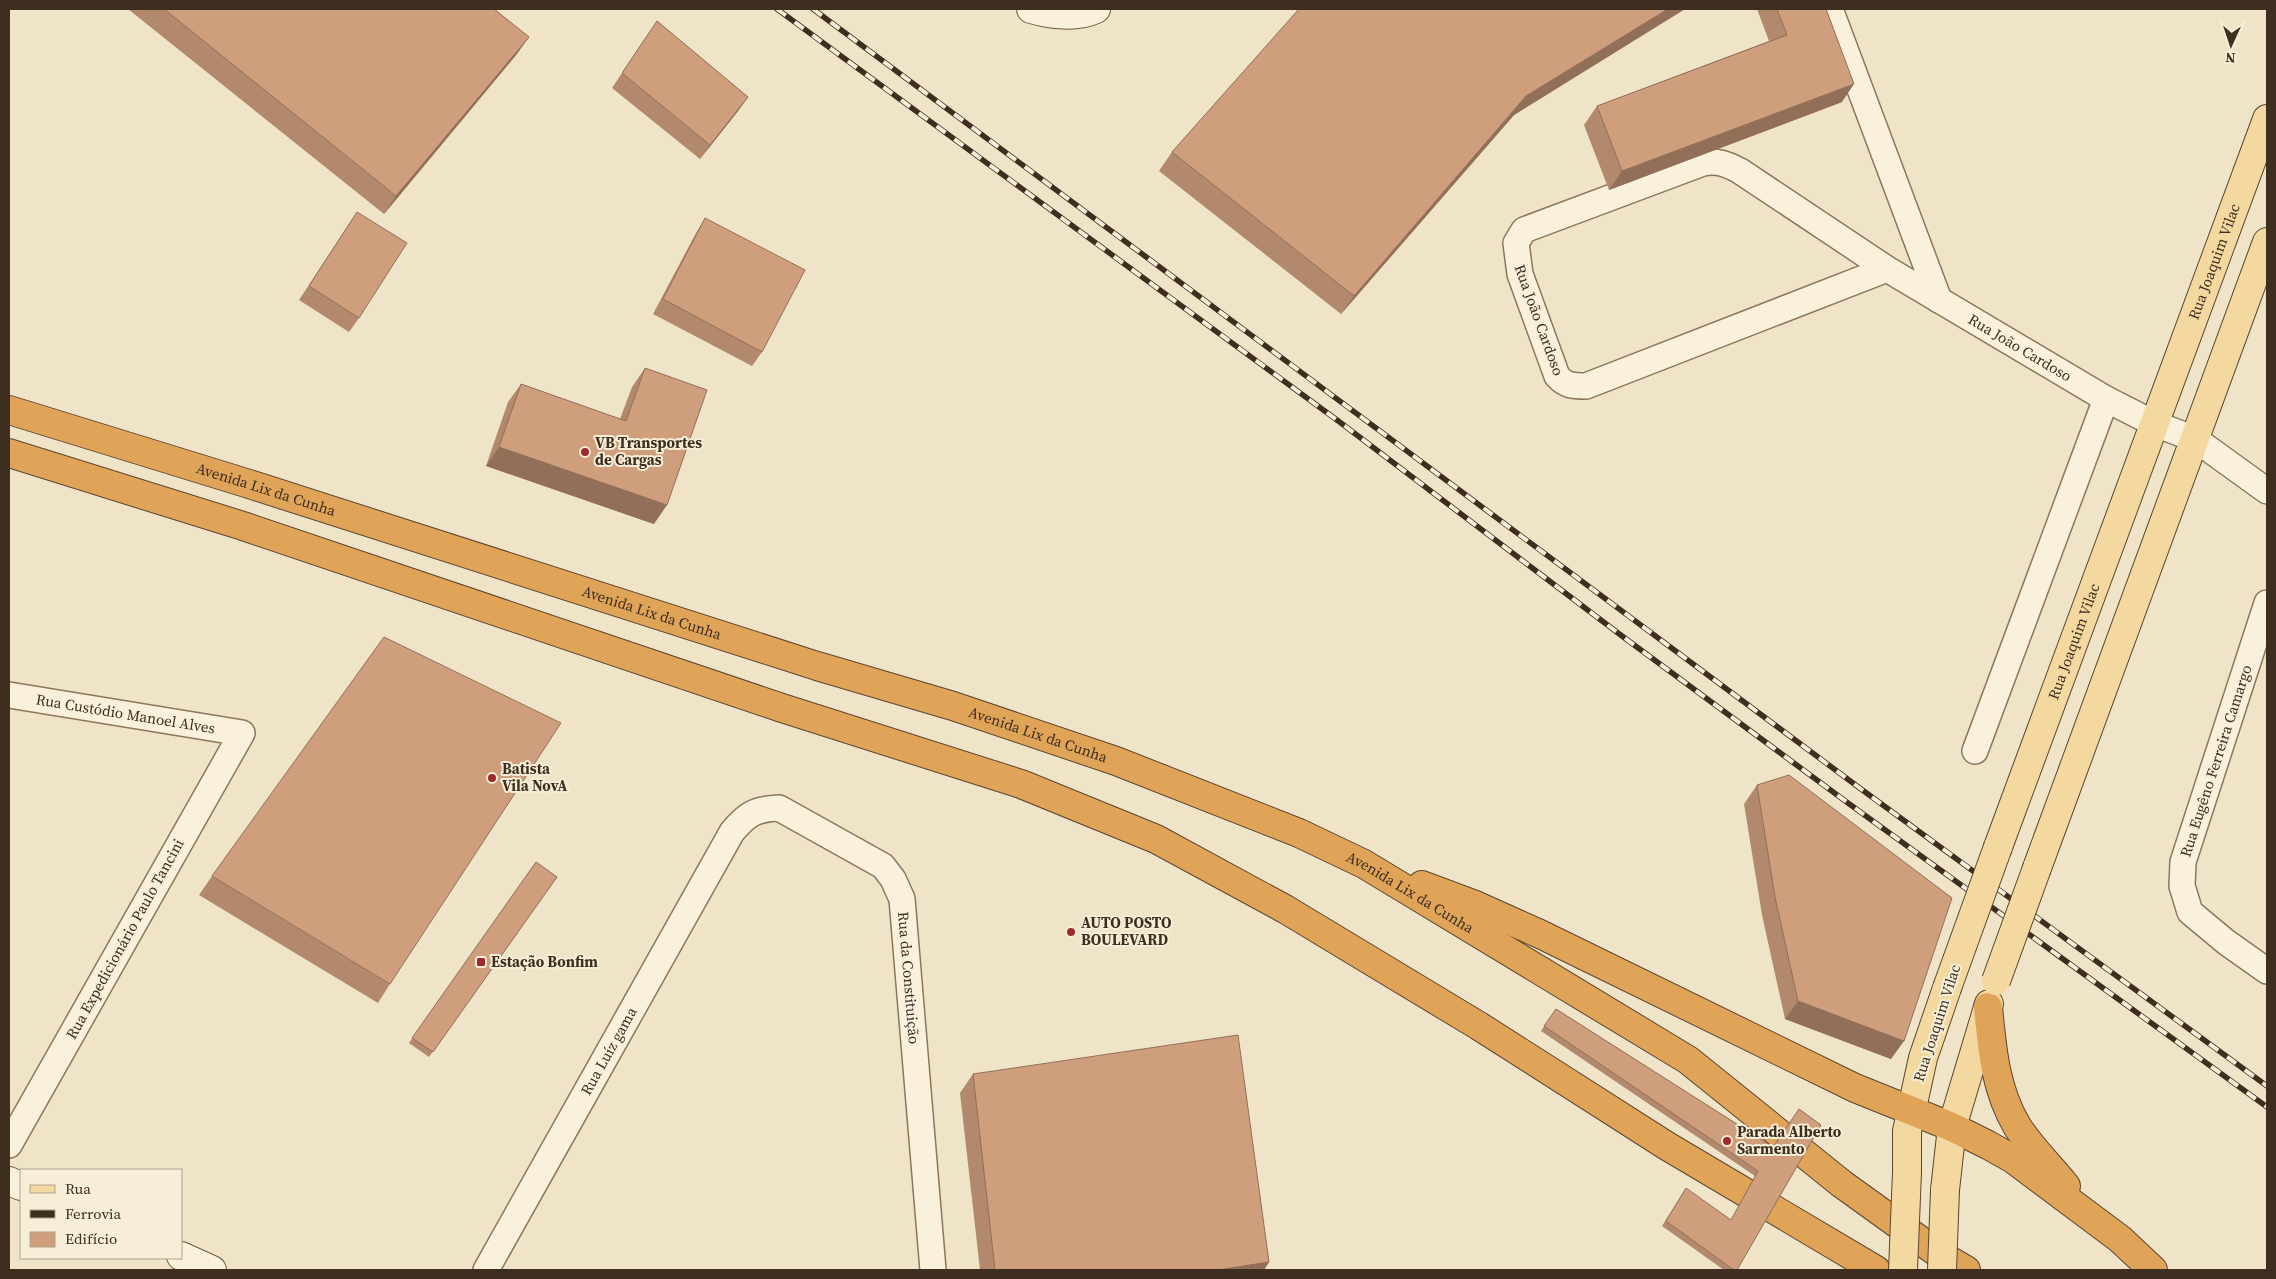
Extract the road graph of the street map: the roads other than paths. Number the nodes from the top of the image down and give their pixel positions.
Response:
1 (1031, 9) edge
2 (1096, 9) edge
3 (1830, 9) edge
4 (2267, 119) edge
5 (2267, 242) edge
6 (1887, 270) junction
7 (1939, 300) junction
8 (9, 399) edge
9 (2106, 399) junction
10 (9, 410) edge
11 (2155, 424) junction
12 (2195, 439) junction
13 (146, 451) junction
14 (9, 453) edge
15 (2267, 491) edge
16 (2267, 603) edge
17 (9, 695) edge
18 (242, 733) joint
19 (1975, 751) dead end
20 (732, 832) joint
21 (1364, 864) junction
22 (2267, 971) edge
23 (1992, 994) junction
24 (1912, 1110) junction
25 (1952, 1127) junction
26 (9, 1145) edge
27 (2120, 1239) junction
28 (486, 1270) edge
29 (933, 1270) edge
30 (1876, 1270) edge
31 (1903, 1270) edge
32 (1942, 1270) edge
33 (1966, 1270) edge
34 (2153, 1270) edge

1 - 2 main road
3 - 7 street
4 - 11 main road, Rua Joaquim Vilac
5 - 12 main road
6 - 6 street, Rua João Cardoso
6 - 7 street, Rua João Cardoso
7 - 9 street, Rua João Cardoso
8 - 13 highway
9 - 11 street, Rua João Cardoso
9 - 19 street
10 - 13 highway, Avenida Lix da Cunha
11 - 12 street, Rua João Cardoso
11 - 24 main road, Rua Joaquim Vilac, bridge
12 - 15 street, Rua João Cardoso
12 - 23 main road, bridge
13 - 21 highway, Avenida Lix da Cunha
14 - 30 highway
16 - 22 street, Rua Eugêno Ferreira Camargo
17 - 18 street, Rua Custódio Manoel Alves
18 - 26 street, Rua Expedicionário Paulo Tancini
20 - 28 street, Rua Luíz gama
20 - 29 street, Rua da Constituição
21 - 24 highway
21 - 33 highway, Avenida Lix da Cunha
23 - 25 main road
23 - 27 highway
24 - 25 highway
24 - 31 main road, Rua Joaquim Vilac, bridge
25 - 27 highway
25 - 32 main road, bridge
27 - 34 highway

